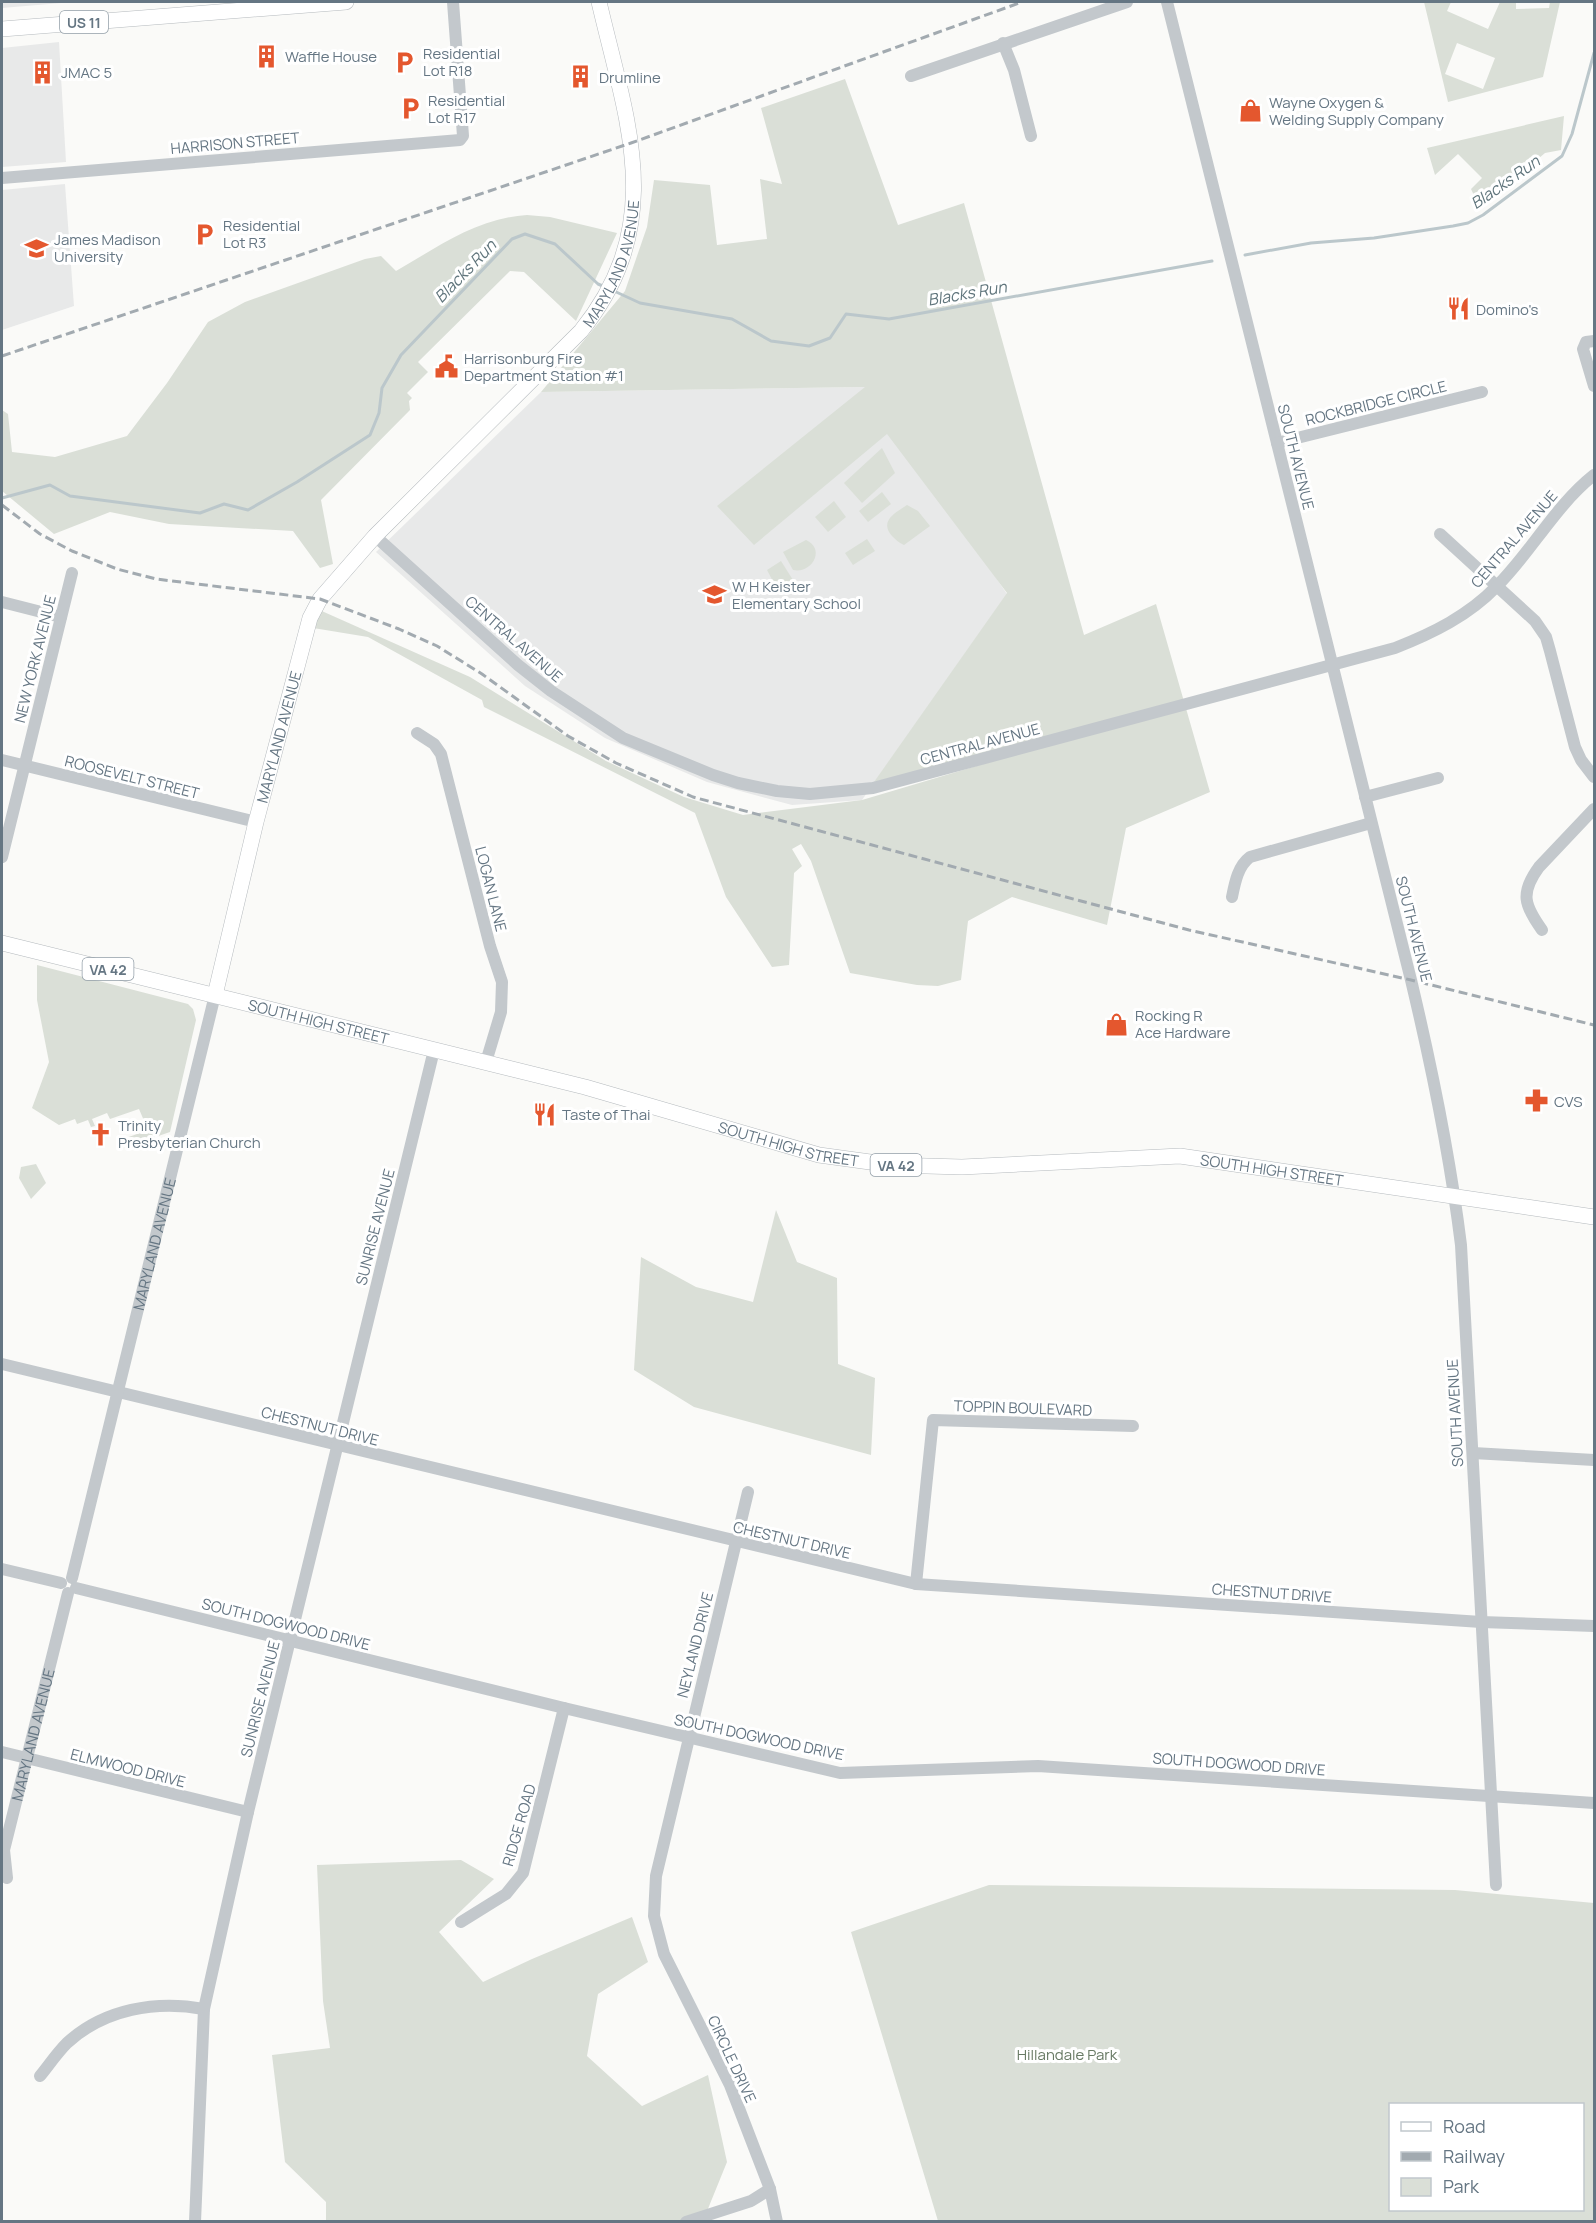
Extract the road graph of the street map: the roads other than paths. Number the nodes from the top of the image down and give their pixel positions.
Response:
1 (346, 2) edge
2 (453, 2) edge
3 (599, 2) edge
4 (1127, 2) edge
5 (1167, 2) edge
6 (216, 6) edge
7 (2, 29) edge
8 (1003, 43) junction
9 (911, 76) dead end
10 (1031, 136) dead end
11 (2, 178) edge
12 (1590, 341) edge
13 (1594, 386) edge
14 (1482, 392) dead end
15 (1277, 443) junction
16 (1594, 475) edge
17 (1440, 534) dead end
18 (375, 536) junction
19 (72, 573) dead end
20 (1498, 586) junction
21 (2, 602) edge
22 (61, 617) junction
23 (1332, 664) junction
24 (417, 733) dead end
25 (2, 760) edge
26 (24, 766) junction
27 (1594, 777) edge
28 (1438, 778) dead end
29 (1365, 797) junction
30 (1594, 809) edge
31 (256, 822) junction
32 (1371, 823) junction
33 (2, 857) edge
34 (1232, 897) dead end
35 (1542, 930) dead end
36 (2, 943) edge
37 (214, 995) junction
38 (434, 1050) junction
39 (486, 1062) junction
40 (1455, 1197) junction
41 (1594, 1217) edge
42 (2, 1364) edge
43 (118, 1392) junction
44 (1133, 1426) dead end
45 (337, 1445) junction
46 (1473, 1453) junction
47 (1594, 1460) edge
48 (748, 1492) dead end
49 (736, 1542) junction
50 (2, 1569) edge
51 (916, 1584) junction
52 (69, 1585) junction
53 (1480, 1622) junction
54 (1594, 1626) edge
55 (290, 1640) junction
56 (564, 1708) junction
57 (688, 1738) junction
58 (2, 1752) edge
59 (28, 1759) junction
60 (1491, 1796) junction
61 (1594, 1803) edge
62 (248, 1812) junction
63 (7, 1878) dead end
64 (1496, 1885) dead end
65 (654, 1912) joint
66 (461, 1922) dead end
67 (204, 2009) junction
68 (40, 2076) dead end
69 (770, 2189) junction
70 (195, 2222) edge
71 (686, 2222) edge
72 (777, 2222) edge

1 - 6 main road, US 11
2 - 11 street, HARRISON STREET
3 - 18 main road, MARYLAND AVENUE
4 - 8 street
5 - 15 street, SOUTH AVENUE
6 - 7 main road, US 11
8 - 9 street
8 - 10 street
12 - 13 street
14 - 15 street, ROCKBRIDGE CIRCLE
15 - 23 street, SOUTH AVENUE
16 - 20 street, CENTRAL AVENUE
17 - 20 street
18 - 23 street, CENTRAL AVENUE
18 - 31 main road, MARYLAND AVENUE
19 - 22 street, NEW YORK AVENUE
20 - 23 street, CENTRAL AVENUE
20 - 27 street
21 - 22 street
22 - 26 street, NEW YORK AVENUE
23 - 29 street, SOUTH AVENUE
24 - 39 street, LOGAN LANE
25 - 26 street, ROOSEVELT STREET
26 - 31 street, ROOSEVELT STREET
26 - 33 street, NEW YORK AVENUE
28 - 29 street
29 - 32 street, SOUTH AVENUE
30 - 35 street
31 - 37 main road, MARYLAND AVENUE
32 - 34 street
32 - 40 street, SOUTH AVENUE
36 - 37 main road, SOUTH HIGH STREET / VA 42
37 - 38 main road, SOUTH HIGH STREET / VA 42
37 - 43 street, MARYLAND AVENUE
38 - 39 main road, SOUTH HIGH STREET / VA 42
38 - 45 street, SUNRISE AVENUE
39 - 40 main road, SOUTH HIGH STREET / VA 42
40 - 41 main road, SOUTH HIGH STREET / VA 42
40 - 46 street, SOUTH AVENUE
42 - 43 street, CHESTNUT DRIVE
43 - 45 street, CHESTNUT DRIVE
43 - 52 street, MARYLAND AVENUE
44 - 51 street, TOPPIN BOULEVARD
45 - 49 street, CHESTNUT DRIVE
45 - 55 street, SUNRISE AVENUE
46 - 47 street
46 - 53 street, SOUTH AVENUE
48 - 49 street, NEYLAND DRIVE
49 - 51 street, CHESTNUT DRIVE
49 - 57 street, NEYLAND DRIVE
50 - 52 street, SOUTH DOGWOOD DRIVE
51 - 53 street, CHESTNUT DRIVE
52 - 55 street, SOUTH DOGWOOD DRIVE
52 - 59 street, MARYLAND AVENUE
53 - 54 street, CHESTNUT DRIVE
53 - 60 street, SOUTH AVENUE
55 - 56 street, SOUTH DOGWOOD DRIVE
55 - 62 street, SUNRISE AVENUE
56 - 57 street, SOUTH DOGWOOD DRIVE
56 - 66 street, RIDGE ROAD
57 - 60 street, SOUTH DOGWOOD DRIVE
57 - 65 street, NEYLAND DRIVE
58 - 59 street, ELMWOOD DRIVE
59 - 62 street, ELMWOOD DRIVE
59 - 63 street, MARYLAND AVENUE
60 - 61 street, SOUTH DOGWOOD DRIVE
60 - 64 street, SOUTH AVENUE
62 - 67 street, SUNRISE AVENUE
65 - 69 street, CIRCLE DRIVE
67 - 68 street
67 - 70 street, SUNRISE AVENUE
69 - 71 street
69 - 72 street, CIRCLE DRIVE

